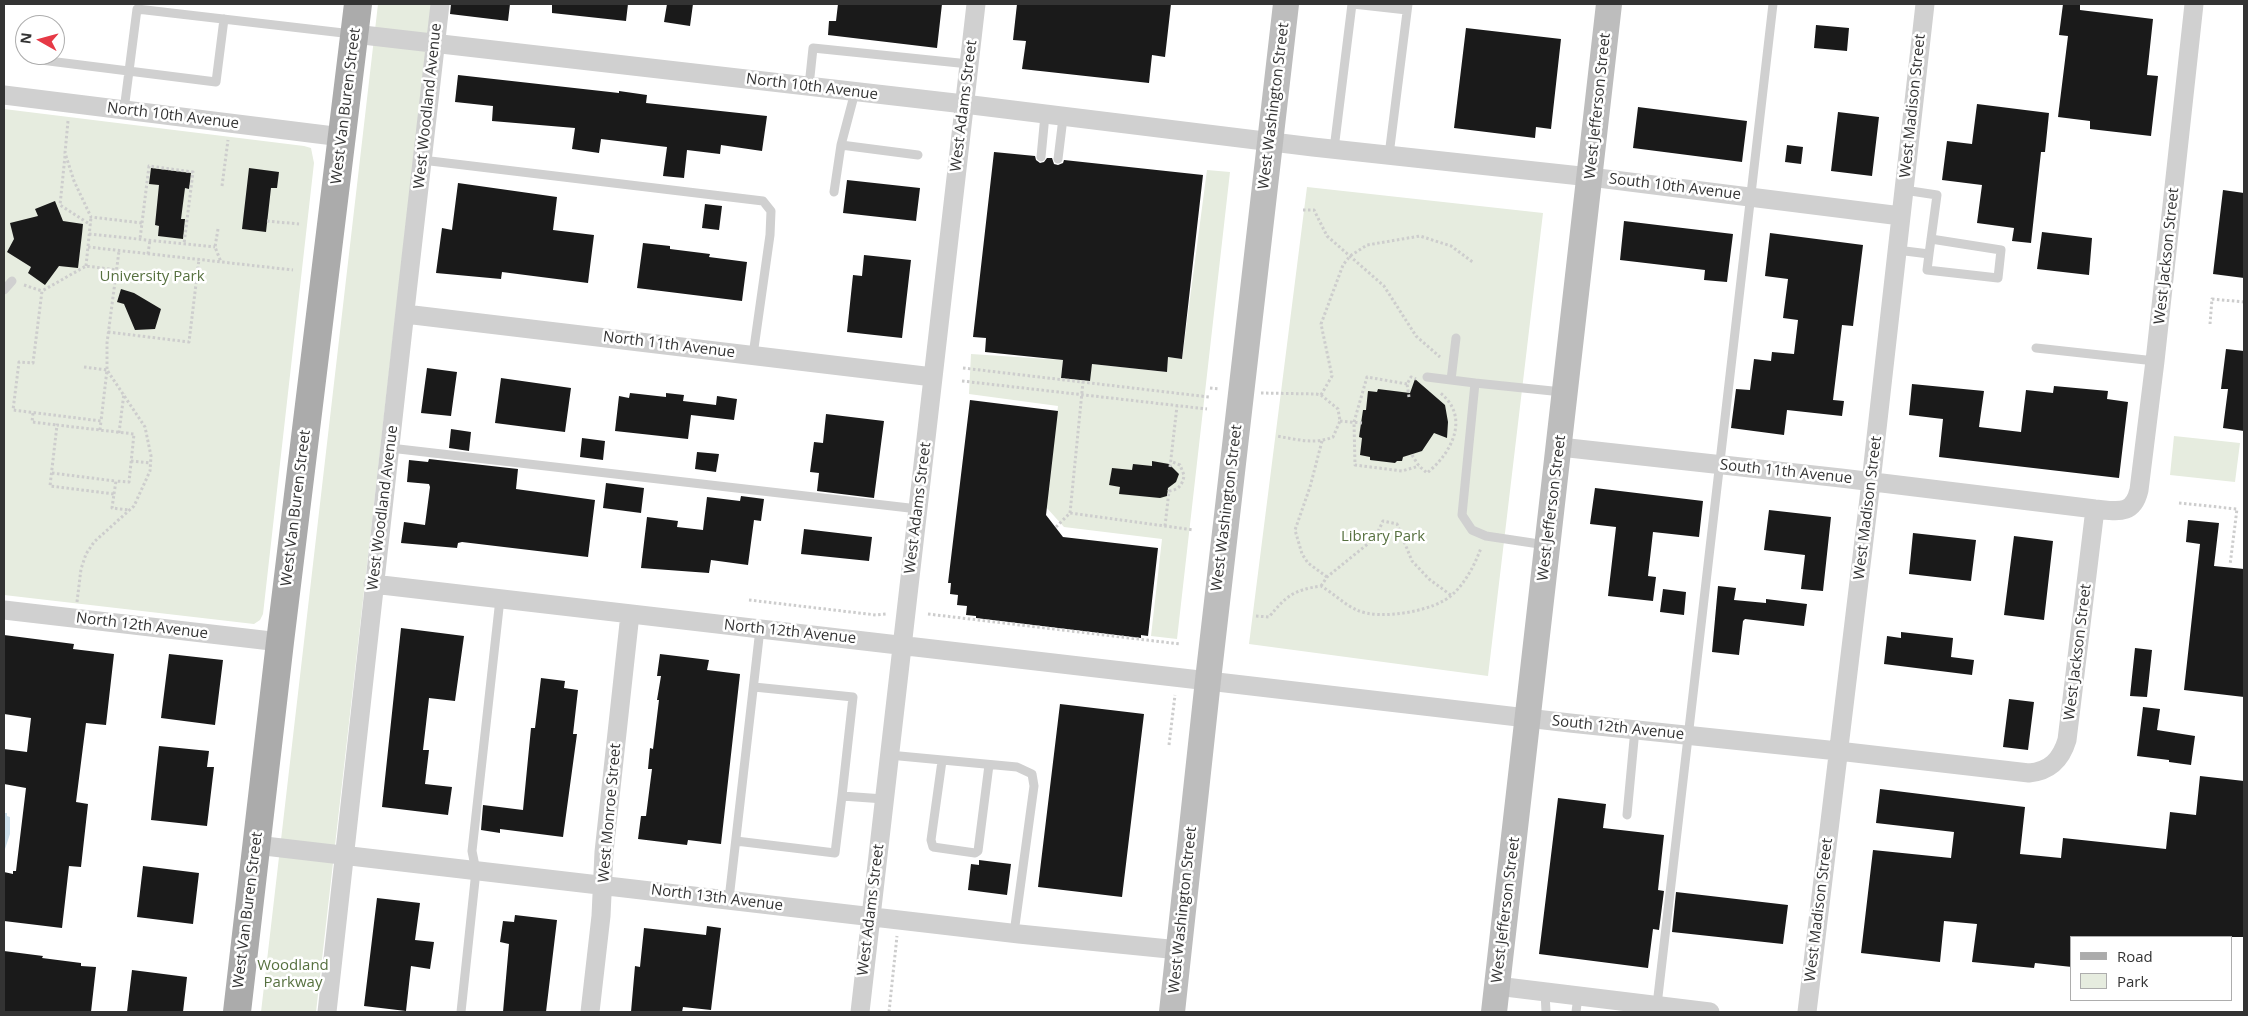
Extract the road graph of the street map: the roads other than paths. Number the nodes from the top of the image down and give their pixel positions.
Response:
1 (358, 4) edge
2 (440, 4) edge
3 (976, 4) edge
4 (1286, 4) edge
5 (1353, 4) edge
6 (1609, 4) edge
7 (1773, 4) edge
8 (1925, 4) edge
9 (2194, 4) edge
10 (1407, 7) edge
11 (224, 19) junction
12 (354, 34) junction
13 (436, 43) junction
14 (65, 63) edge
15 (969, 64) junction
16 (129, 71) junction
17 (809, 86) junction
18 (855, 92) junction
19 (4, 95) edge
20 (964, 104) junction
21 (124, 110) junction
22 (1054, 116) junction
23 (342, 138) junction
24 (1270, 142) junction
25 (841, 145) junction
26 (1334, 149) junction
27 (918, 155) dead end
28 (1389, 155) junction
29 (1041, 157) dead end
30 (1058, 159) dead end
31 (422, 160) junction
32 (1590, 177) junction
33 (1904, 190) junction
34 (834, 192) dead end
35 (1752, 197) junction
36 (1901, 216) junction
37 (1931, 239) junction
38 (1897, 250) junction
39 (1929, 254) junction
40 (12, 281) road end
41 (4, 290) edge
42 (405, 314) junction
43 (1456, 338) dead end
44 (2036, 348) dead end
45 (753, 355) junction
46 (2155, 361) junction
47 (933, 377) junction
48 (1425, 379) road end
49 (1451, 380) junction
50 (1475, 383) junction
51 (1565, 392) junction
52 (1560, 447) junction
53 (390, 448) junction
54 (1720, 465) junction
55 (1872, 482) junction
56 (2132, 507) joint
57 (918, 509) junction
58 (2096, 509) junction
59 (1547, 545) junction
60 (373, 584) junction
61 (500, 599) junction
62 (4, 610) edge
63 (630, 614) junction
64 (760, 629) junction
65 (280, 642) junction
66 (902, 645) junction
67 (1208, 680) junction
68 (754, 687) junction
69 (1527, 718) junction
70 (1635, 729) junction
71 (1688, 735) junction
72 (1838, 750) junction
73 (889, 755) junction
74 (942, 760) junction
75 (989, 765) junction
76 (2028, 773) joint
77 (842, 796) junction
78 (884, 799) junction
79 (1627, 815) dead end
80 (736, 841) junction
81 (256, 846) junction
82 (344, 854) junction
83 (476, 871) junction
84 (603, 885) junction
85 (729, 899) junction
86 (871, 916) junction
87 (1014, 934) junction
88 (1179, 950) junction
89 (1497, 986) junction
90 (1545, 992) junction
91 (1577, 1004) edge
92 (1657, 1005) junction
93 (237, 1012) edge
94 (327, 1012) edge
95 (461, 1012) edge
96 (590, 1012) edge
97 (860, 1012) edge
98 (1172, 1012) edge
99 (1494, 1012) edge
100 (1546, 1012) edge
101 (1710, 1012) edge
102 (1806, 1012) edge

1 - 12 main road, West Van Buren Street
2 - 13 street, West Woodland Avenue
3 - 15 street, West Adams Street
4 - 24 main road, West Washington Street
5 - 10 lane
5 - 26 lane
6 - 32 main road, West Jefferson Street
7 - 35 lane
8 - 33 street, West Madison Street
9 - 46 street, West Jackson Street
10 - 28 lane
11 - 12 lane
11 - 16 lane
11 - 16 lane
12 - 13 street, North 10th Avenue
12 - 23 main road, West Van Buren Street
13 - 17 street, North 10th Avenue
13 - 31 street, West Woodland Avenue
14 - 16 lane
15 - 17 lane
15 - 20 street, West Adams Street
16 - 21 lane
17 - 18 street, North 10th Avenue
18 - 20 street, North 10th Avenue
18 - 25 lane
19 - 21 street, North 10th Avenue
20 - 22 street, North 10th Avenue
20 - 47 street, West Adams Street
21 - 23 street, North 10th Avenue
22 - 24 street, North 10th Avenue
22 - 29 lane
22 - 30 lane
23 - 65 main road, West Van Buren Street
24 - 26 street, South 10th Avenue
24 - 67 main road, West Washington Street
25 - 27 lane
25 - 34 lane
26 - 28 street, South 10th Avenue
28 - 32 street, South 10th Avenue
31 - 42 street, West Woodland Avenue
31 - 45 lane
32 - 35 street, South 10th Avenue
32 - 51 main road, West Jefferson Street
33 - 36 street, West Madison Street
33 - 37 lane
35 - 36 street, South 10th Avenue
35 - 54 lane
36 - 38 street, West Madison Street
37 - 39 lane
37 - 39 lane
38 - 39 lane
38 - 55 street, West Madison Street
40 - 41 lane
42 - 45 street, North 11th Avenue
42 - 53 street, West Woodland Avenue
43 - 49 lane
44 - 46 lane
45 - 47 street, North 11th Avenue
46 - 56 street, West Jackson Street
47 - 57 street, West Adams Street
48 - 49 lane
49 - 50 lane
50 - 51 lane
50 - 59 lane
51 - 52 main road, West Jefferson Street
52 - 54 street, South 11th Avenue
52 - 59 main road, West Jefferson Street
53 - 57 lane
53 - 60 street, West Woodland Avenue
54 - 55 street, South 11th Avenue
54 - 71 lane
55 - 58 street, South 11th Avenue
55 - 72 street, West Madison Street
56 - 58 street, South 11th Avenue
57 - 66 street, West Adams Street
58 - 76 street, West Jackson Street
59 - 69 main road, West Jefferson Street
60 - 61 street, North 12th Avenue
60 - 82 street, West Woodland Avenue
61 - 63 street, North 12th Avenue
61 - 83 lane
62 - 65 street, North 12th Avenue
63 - 64 street, North 12th Avenue
63 - 84 street, West Monroe Street
64 - 66 street, North 12th Avenue
64 - 68 lane
65 - 81 main road, West Van Buren Street
66 - 67 street, North 12th Avenue
66 - 73 street, West Adams Street
67 - 69 street, South 12th Avenue
67 - 88 main road, West Washington Street
68 - 77 lane
68 - 80 lane
69 - 70 street, South 12th Avenue
69 - 89 main road, West Jefferson Street
70 - 71 street, South 12th Avenue
70 - 79 lane
71 - 72 street, South 12th Avenue
71 - 92 lane
72 - 76 street, South 12th Avenue
72 - 102 street, West Madison Street
73 - 74 lane
73 - 78 street, West Adams Street
74 - 75 lane
74 - 75 lane
75 - 87 lane
77 - 78 lane
77 - 80 lane
78 - 86 street, West Adams Street
80 - 85 lane
81 - 82 street, North 13th Avenue
81 - 93 main road, West Van Buren Street
82 - 83 street, North 13th Avenue
82 - 94 street, West Woodland Avenue
83 - 84 street, North 13th Avenue
83 - 95 lane
84 - 85 street, North 13th Avenue
84 - 96 street, West Monroe Street
85 - 86 street, North 13th Avenue
86 - 87 street, North 13th Avenue
86 - 97 street, West Adams Street
87 - 88 street, North 13th Avenue
88 - 98 main road, West Washington Street
89 - 90 street
89 - 99 main road, West Jefferson Street
90 - 91 street
90 - 100 lane
91 - 92 street
92 - 101 street

